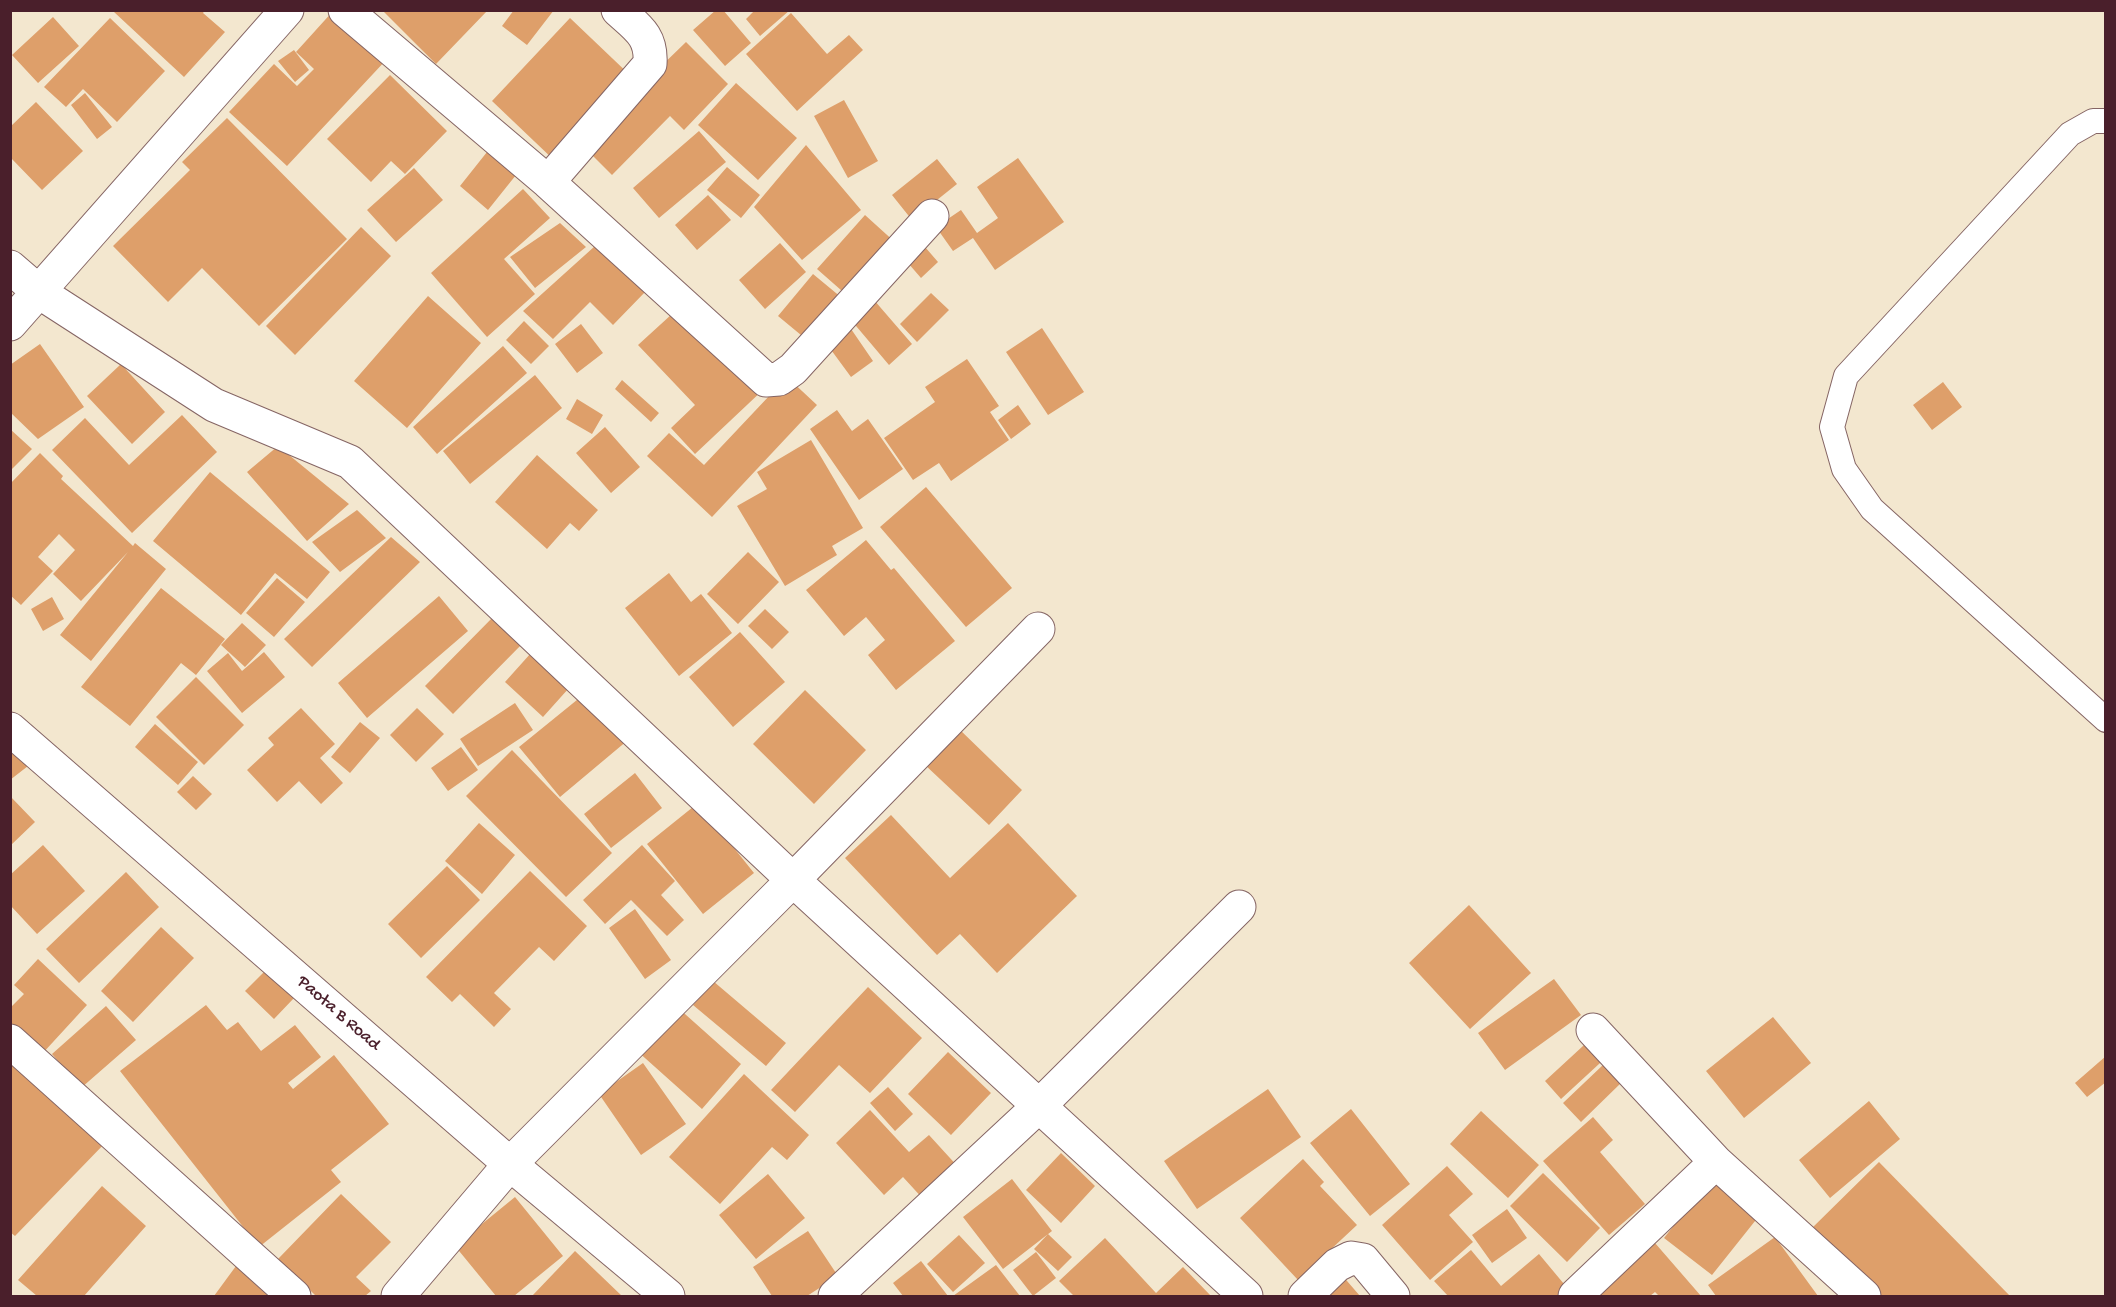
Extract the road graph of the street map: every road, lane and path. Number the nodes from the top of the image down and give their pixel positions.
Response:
1 (287, 10) edge
2 (345, 10) edge
3 (618, 10) edge
4 (2106, 121) edge
5 (548, 182) junction
6 (932, 216) dead end
7 (10, 267) edge
8 (39, 292) junction
9 (10, 324) edge
10 (1038, 629) dead end
11 (2106, 720) edge
12 (10, 729) edge
13 (793, 880) junction
14 (1239, 907) dead end
15 (1593, 1030) dead end
16 (10, 1041) edge
17 (1039, 1106) junction
18 (1716, 1162) junction
19 (510, 1164) junction
20 (294, 1296) edge
21 (398, 1296) edge
22 (668, 1296) edge
23 (835, 1296) edge
24 (1246, 1296) edge
25 (1305, 1296) edge
26 (1393, 1296) edge
27 (1575, 1296) edge
28 (1864, 1296) edge

1 - 8 street
2 - 5 street
3 - 5 street
4 - 11 lane
5 - 6 street
7 - 8 street
8 - 9 street
8 - 13 street
10 - 13 street
12 - 19 street, Paota B Road
13 - 17 street
13 - 19 street
14 - 17 street
15 - 18 street
16 - 20 street
17 - 23 street
17 - 24 street
18 - 27 street
18 - 28 street
19 - 21 street
19 - 22 street, Paota B Road
25 - 26 street

